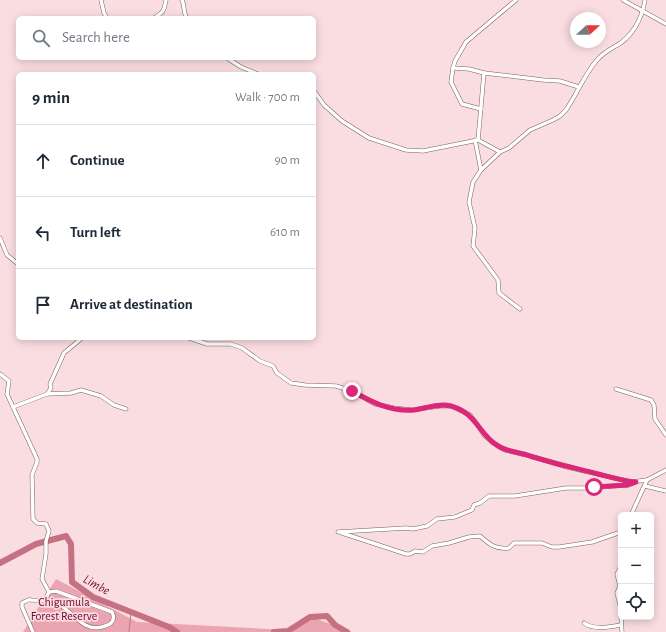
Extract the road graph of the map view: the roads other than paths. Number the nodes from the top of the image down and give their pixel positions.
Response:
1 (101, 0) edge
2 (166, 0) edge
3 (182, 0) edge
4 (516, 0) edge
5 (623, 0) edge
6 (645, 0) edge
7 (643, 11) junction
8 (106, 16) edge
9 (158, 16) edge
10 (186, 16) edge
11 (666, 24) edge
12 (231, 60) edge
13 (452, 68) junction
14 (252, 72) edge
15 (484, 73) junction
16 (580, 87) junction
17 (316, 94) edge
18 (481, 109) junction
19 (477, 140) junction
20 (500, 152) junction
21 (481, 170) junction
22 (0, 238) edge
23 (16, 262) edge
24 (520, 309) dead end
25 (80, 340) edge
26 (195, 340) edge
27 (0, 374) edge
28 (616, 389) dead end
29 (47, 394) junction
30 (13, 407) junction
31 (126, 409) dead end
32 (666, 434) edge
33 (666, 470) edge
34 (647, 480) junction
35 (636, 482) junction
36 (645, 486) junction
37 (666, 491) edge
38 (632, 512) edge
39 (338, 532) dead end
40 (342, 533) junction
41 (618, 533) edge
42 (49, 592) junction
43 (46, 602) junction
44 (621, 620) edge
45 (584, 623) dead end
46 (621, 624) junction
47 (33, 632) edge
48 (622, 632) edge

1 - 8 street
2 - 9 street
3 - 10 street
4 - 13 street
5 - 7 street
6 - 7 street
7 - 11 street
7 - 16 street
12 - 14 street
13 - 15 street
13 - 18 street
15 - 16 street
15 - 18 street
16 - 20 street
17 - 19 street
18 - 19 street
19 - 20 street
19 - 21 street
20 - 21 street
21 - 24 street
22 - 23 street
25 - 29 street
26 - 35 street
27 - 30 street
28 - 32 street
29 - 30 street
29 - 31 street
30 - 42 street
33 - 34 street
34 - 35 street
34 - 36 street
35 - 40 street
36 - 37 street
36 - 38 street
39 - 40 street
40 - 41 street
42 - 43 street
42 - 43 street
43 - 47 street
44 - 46 street
45 - 46 street
46 - 48 street

